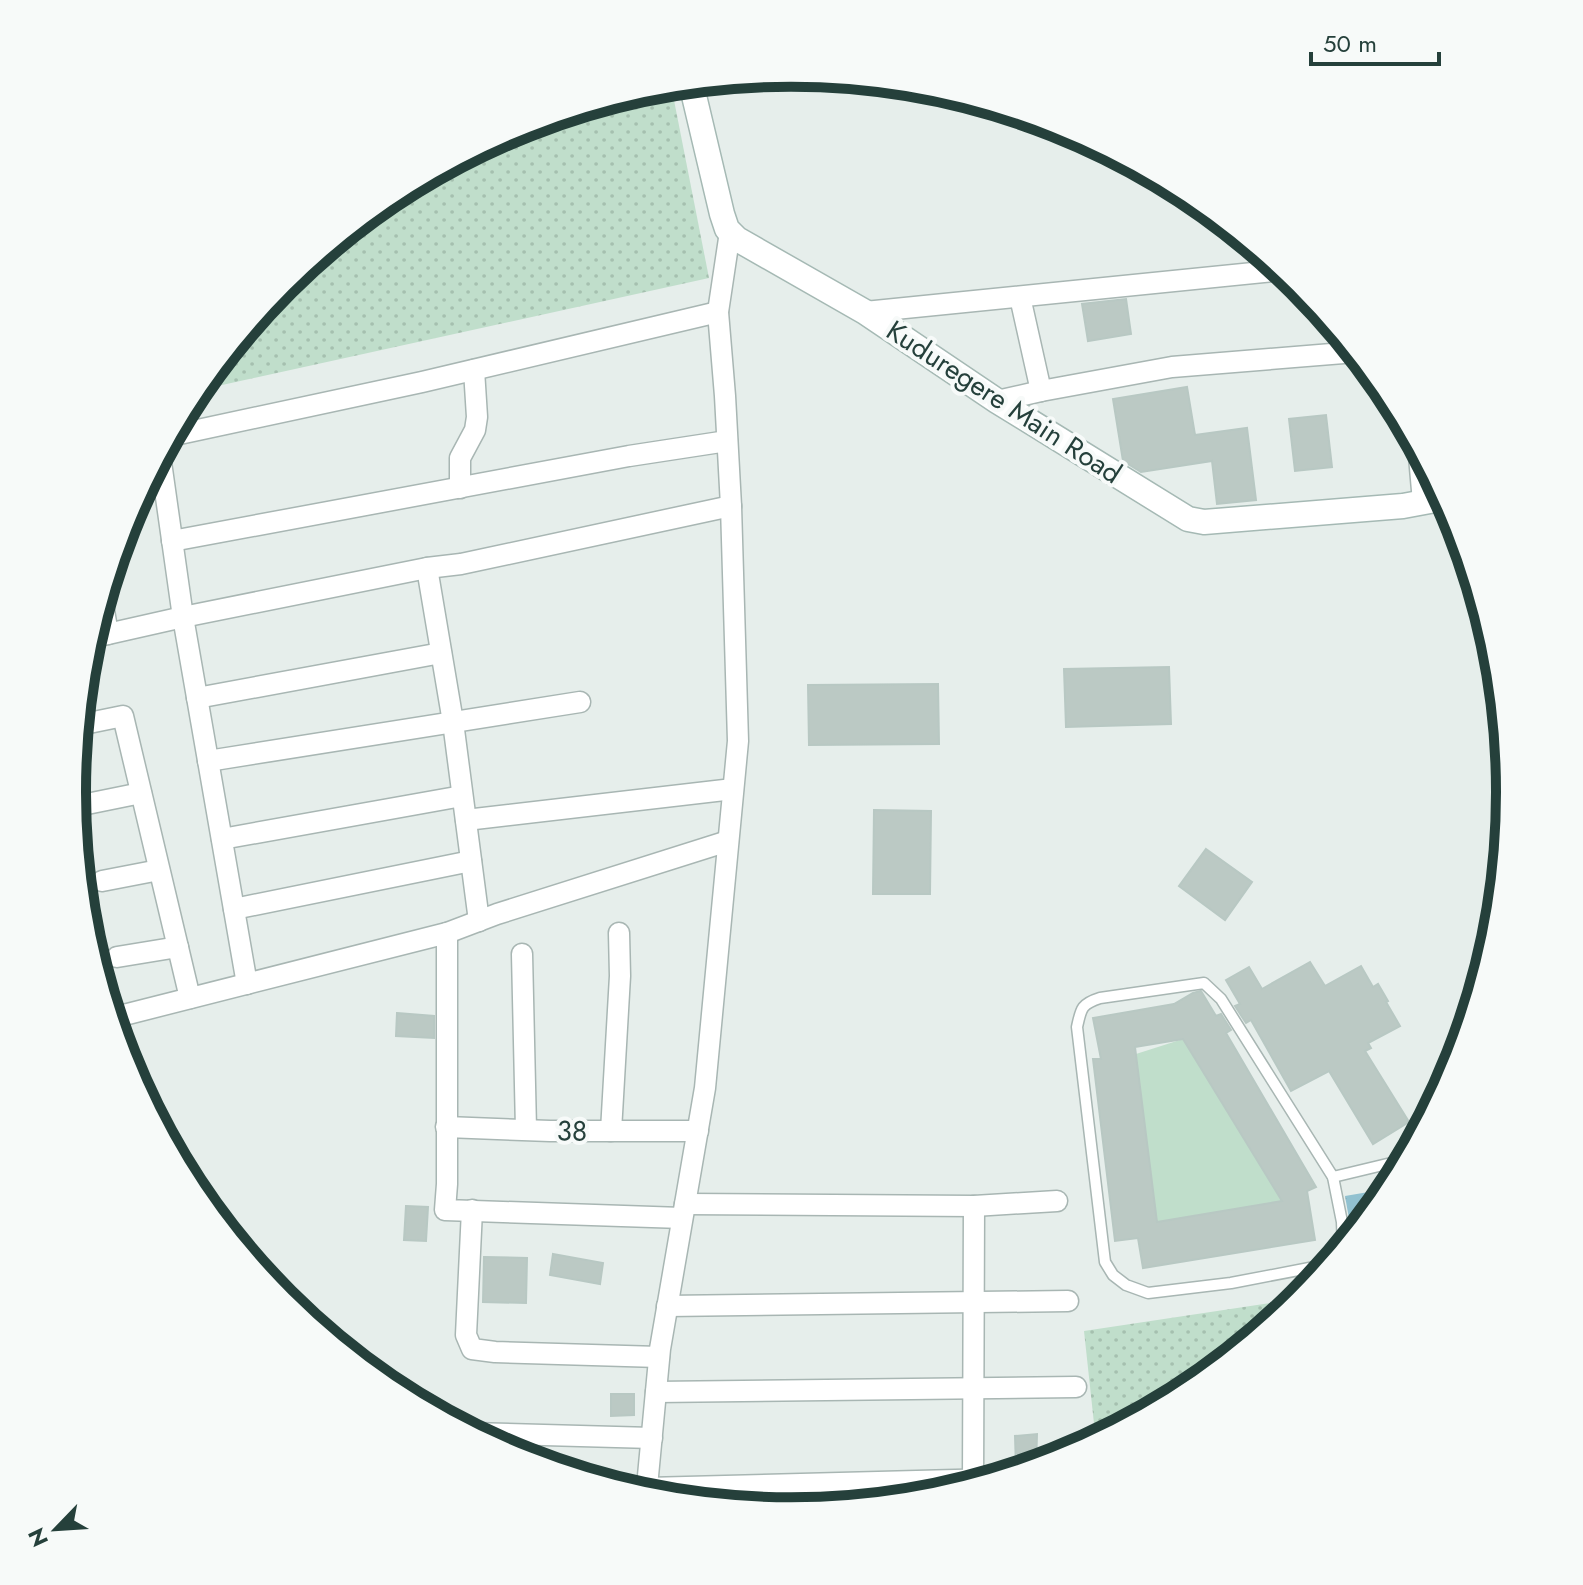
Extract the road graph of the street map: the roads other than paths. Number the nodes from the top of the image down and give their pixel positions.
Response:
1 (694, 94) edge
2 (730, 232) junction
3 (1267, 272) edge
4 (1020, 297) junction
5 (718, 312) junction
6 (865, 312) junction
7 (1343, 353) edge
8 (474, 370) junction
9 (1041, 391) junction
10 (997, 401) junction
11 (186, 433) edge
12 (727, 441) junction
13 (163, 473) edge
14 (460, 488) junction
15 (1433, 500) edge
16 (731, 506) junction
17 (172, 541) junction
18 (427, 568) junction
19 (183, 617) junction
20 (104, 635) edge
21 (441, 653) junction
22 (197, 698) junction
23 (580, 702) dead end
24 (453, 722) junction
25 (90, 723) edge
26 (208, 761) junction
27 (733, 789) junction
28 (141, 793) junction
29 (462, 796) junction
30 (87, 804) edge
31 (466, 820) junction
32 (222, 839) junction
33 (728, 841) junction
34 (471, 861) junction
35 (159, 870) junction
36 (102, 881) dead end
37 (234, 909) junction
38 (479, 921) junction
39 (447, 933) junction
40 (619, 933) dead end
41 (178, 947) junction
42 (522, 954) dead end
43 (117, 957) dead end
44 (247, 984) junction
45 (190, 998) junction
46 (122, 1015) edge
47 (446, 1127) junction
48 (526, 1129) junction
49 (611, 1131) junction
50 (698, 1131) junction
51 (1391, 1163) edge
52 (1333, 1177) junction
53 (1057, 1201) dead end
54 (974, 1206) junction
55 (472, 1210) junction
56 (684, 1211) junction
57 (1342, 1233) edge
58 (1313, 1267) edge
59 (1068, 1301) dead end
60 (973, 1302) junction
61 (667, 1306) junction
62 (659, 1357) junction
63 (1076, 1387) dead end
64 (973, 1389) junction
65 (656, 1392) junction
66 (499, 1434) edge
67 (652, 1438) junction
68 (973, 1474) edge
69 (648, 1483) edge
70 (927, 1484) edge
71 (696, 1491) edge

1 - 2 street
2 - 5 street
2 - 6 street, Kuduregere Main Road
3 - 4 street
4 - 6 street
4 - 9 street
5 - 8 street
5 - 12 street
6 - 10 street, Kuduregere Main Road
7 - 9 street
8 - 11 street
8 - 14 street
9 - 10 street
10 - 15 street, Kuduregere Main Road
12 - 14 street
12 - 16 street
13 - 17 street
14 - 17 street
16 - 18 street
16 - 27 street
17 - 19 street
18 - 19 street
18 - 21 street
19 - 20 street
19 - 22 street
21 - 22 street
21 - 24 street
22 - 26 street
23 - 24 street
24 - 26 street
24 - 29 street
25 - 28 street
26 - 32 street
27 - 31 street
27 - 33 street
28 - 30 street
28 - 35 street
29 - 31 street
29 - 32 street
31 - 34 street
32 - 37 street
33 - 38 street
33 - 50 street
34 - 37 street
34 - 38 street
35 - 36 street
35 - 41 street
37 - 44 street
38 - 39 street
39 - 44 street
39 - 47 street
40 - 49 street
41 - 43 street
41 - 45 street
42 - 48 street
44 - 45 street
45 - 46 street
47 - 48 street, 38
47 - 55 street
48 - 49 street, 38
49 - 50 street, 38
50 - 56 street
51 - 52 lane
52 - 57 lane
52 - 58 lane
53 - 54 street
54 - 56 street
54 - 60 street
55 - 56 street
55 - 62 street
56 - 61 street
59 - 60 street
60 - 61 street
60 - 64 street
61 - 62 street
62 - 65 street
63 - 64 street
64 - 65 street
64 - 68 street
65 - 67 street
66 - 67 street
67 - 69 street
70 - 71 street

